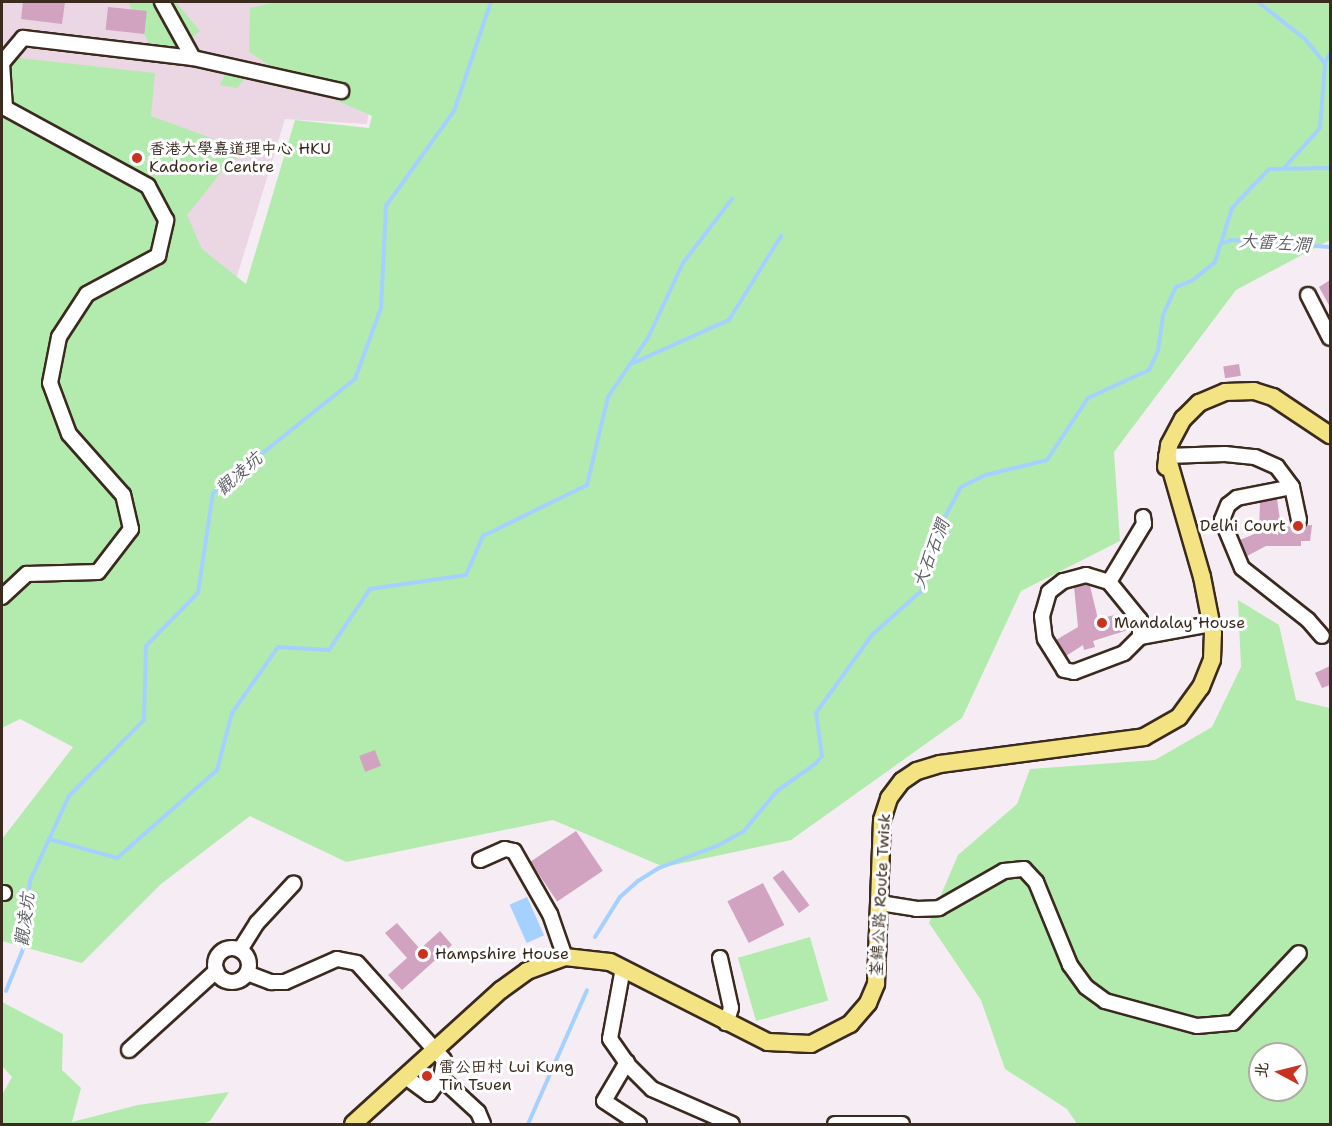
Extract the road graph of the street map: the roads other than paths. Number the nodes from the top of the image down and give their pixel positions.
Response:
1 (162, 2) edge
2 (193, 58) junction
3 (341, 91) dead end
4 (1308, 295) dead end
5 (1330, 338) edge
6 (1330, 435) edge
7 (1167, 456) junction
8 (1292, 488) junction
9 (1143, 517) dead end
10 (1299, 520) dead end
11 (1109, 582) junction
12 (2, 597) edge
13 (1211, 624) junction
14 (1322, 636) dead end
15 (1140, 637) junction
16 (480, 860) dead end
17 (294, 883) dead end
18 (880, 903) junction
19 (240, 950) junction
20 (1299, 953) dead end
21 (565, 957) junction
22 (720, 958) dead end
23 (623, 968) junction
24 (216, 971) junction
25 (247, 973) junction
26 (726, 1023) junction
27 (436, 1049) junction
28 (129, 1050) dead end
29 (627, 1062) junction
30 (406, 1077) junction
31 (441, 1078) junction
32 (697, 1119) edge
33 (843, 1124) edge
34 (353, 1125) edge
35 (483, 1125) edge
36 (639, 1125) edge
37 (732, 1125) edge
38 (902, 1125) edge

1 - 2 lane
2 - 3 lane
2 - 12 lane
4 - 5 lane
6 - 7 main road, 荃錦公路 Route Twisk
7 - 8 lane
7 - 13 main road, 荃錦公路 Route Twisk
8 - 10 lane
8 - 14 lane
9 - 11 lane
11 - 15 lane
11 - 15 lane
13 - 15 lane
13 - 18 main road, 荃錦公路 Route Twisk
16 - 21 lane
17 - 19 lane
18 - 20 lane
18 - 26 main road, 荃錦公路 Route Twisk
19 - 24 lane
19 - 25 lane
21 - 23 main road, 荃錦公路 Route Twisk
21 - 27 main road, 荃錦公路 Route Twisk
22 - 26 lane
23 - 26 main road, 荃錦公路 Route Twisk
23 - 29 lane
24 - 25 lane
24 - 28 lane
25 - 27 lane
27 - 30 main road, 荃錦公路 Route Twisk
27 - 31 lane
29 - 32 lane
29 - 36 lane
30 - 31 lane
30 - 34 main road, 荃錦公路 Route Twisk
31 - 35 lane
32 - 37 lane
33 - 38 lane

